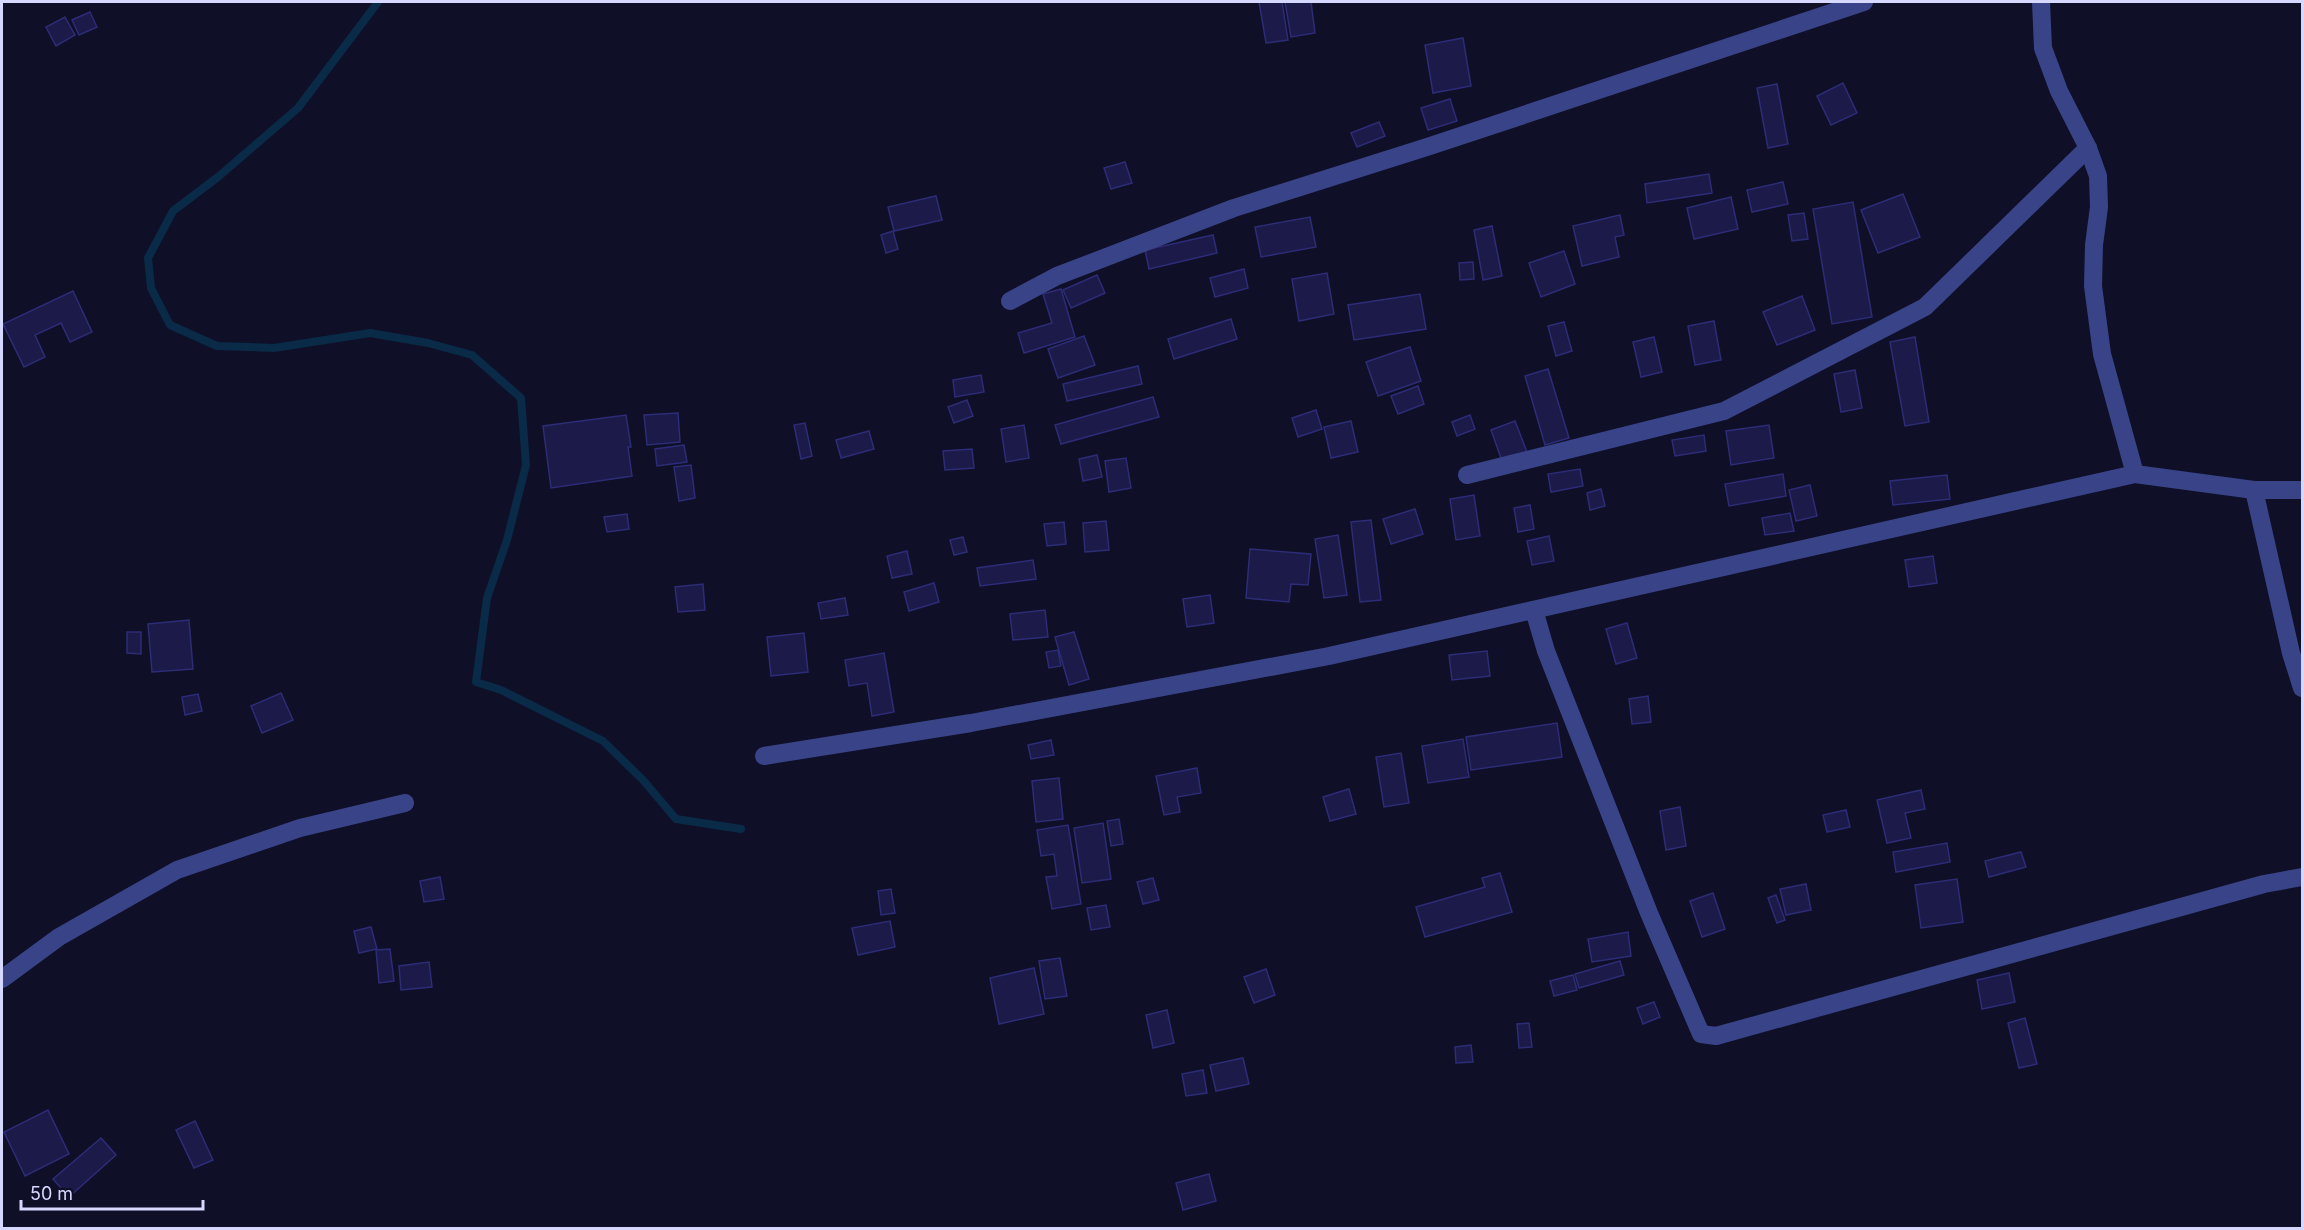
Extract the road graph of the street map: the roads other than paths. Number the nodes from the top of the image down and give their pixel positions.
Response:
1 (1864, 2) edge
2 (2041, 2) edge
3 (2088, 148) junction
4 (1010, 301) dead end
5 (2135, 474) junction
6 (1467, 475) dead end
7 (2254, 490) junction
8 (2302, 490) edge
9 (1534, 610) junction
10 (2302, 688) edge
11 (764, 756) dead end
12 (405, 803) dead end
13 (2302, 877) edge
14 (2, 979) edge

1 - 4 street
2 - 3 street
3 - 5 street
3 - 6 street
5 - 7 street
5 - 9 street
7 - 8 street
7 - 10 street
9 - 11 street
9 - 13 street
12 - 14 street

